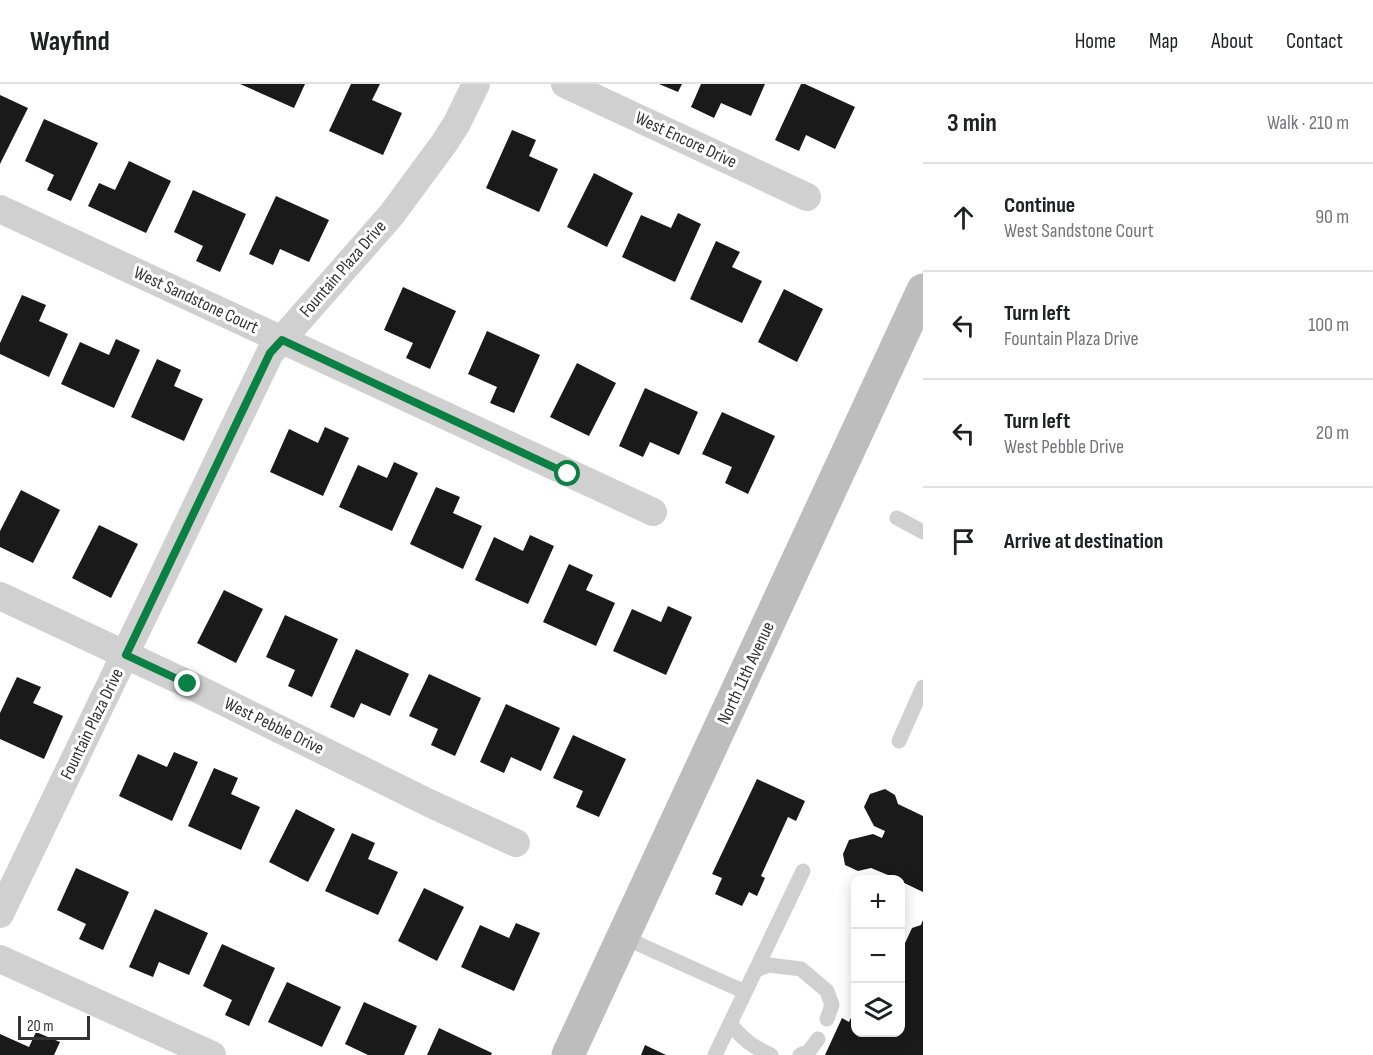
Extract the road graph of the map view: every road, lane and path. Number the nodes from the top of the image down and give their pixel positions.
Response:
1 (476, 84) edge
2 (565, 84) edge
3 (807, 196) dead end
4 (0, 209) edge
5 (923, 290) edge
6 (282, 340) junction
7 (653, 512) dead end
8 (897, 518) dead end
9 (923, 532) edge
10 (0, 596) edge
11 (126, 655) junction
12 (923, 687) edge
13 (899, 741) dead end
14 (516, 843) dead end
15 (803, 870) dead end
16 (0, 914) edge
17 (623, 937) junction
18 (0, 959) edge
19 (756, 970) junction
20 (745, 992) junction
21 (827, 1019) dead end
22 (730, 1023) junction
23 (818, 1039) dead end
24 (212, 1055) edge
25 (568, 1055) edge
26 (716, 1055) edge
27 (771, 1055) edge
28 (800, 1055) edge

1 - 6 street, Fountain Plaza Drive
2 - 3 street, West Encore Drive
4 - 6 street, West Sandstone Court
5 - 17 main road, North 11th Avenue
6 - 7 street, West Sandstone Court
6 - 11 street, Fountain Plaza Drive
8 - 9 lane
10 - 11 street, West Pebble Drive
11 - 14 street, West Pebble Drive
11 - 16 street, Fountain Plaza Drive
12 - 13 lane
15 - 19 lane
17 - 20 lane
17 - 25 main road, North 11th Avenue
18 - 24 street
19 - 20 lane
19 - 21 lane
20 - 22 lane
22 - 26 lane
22 - 27 lane
23 - 28 lane

